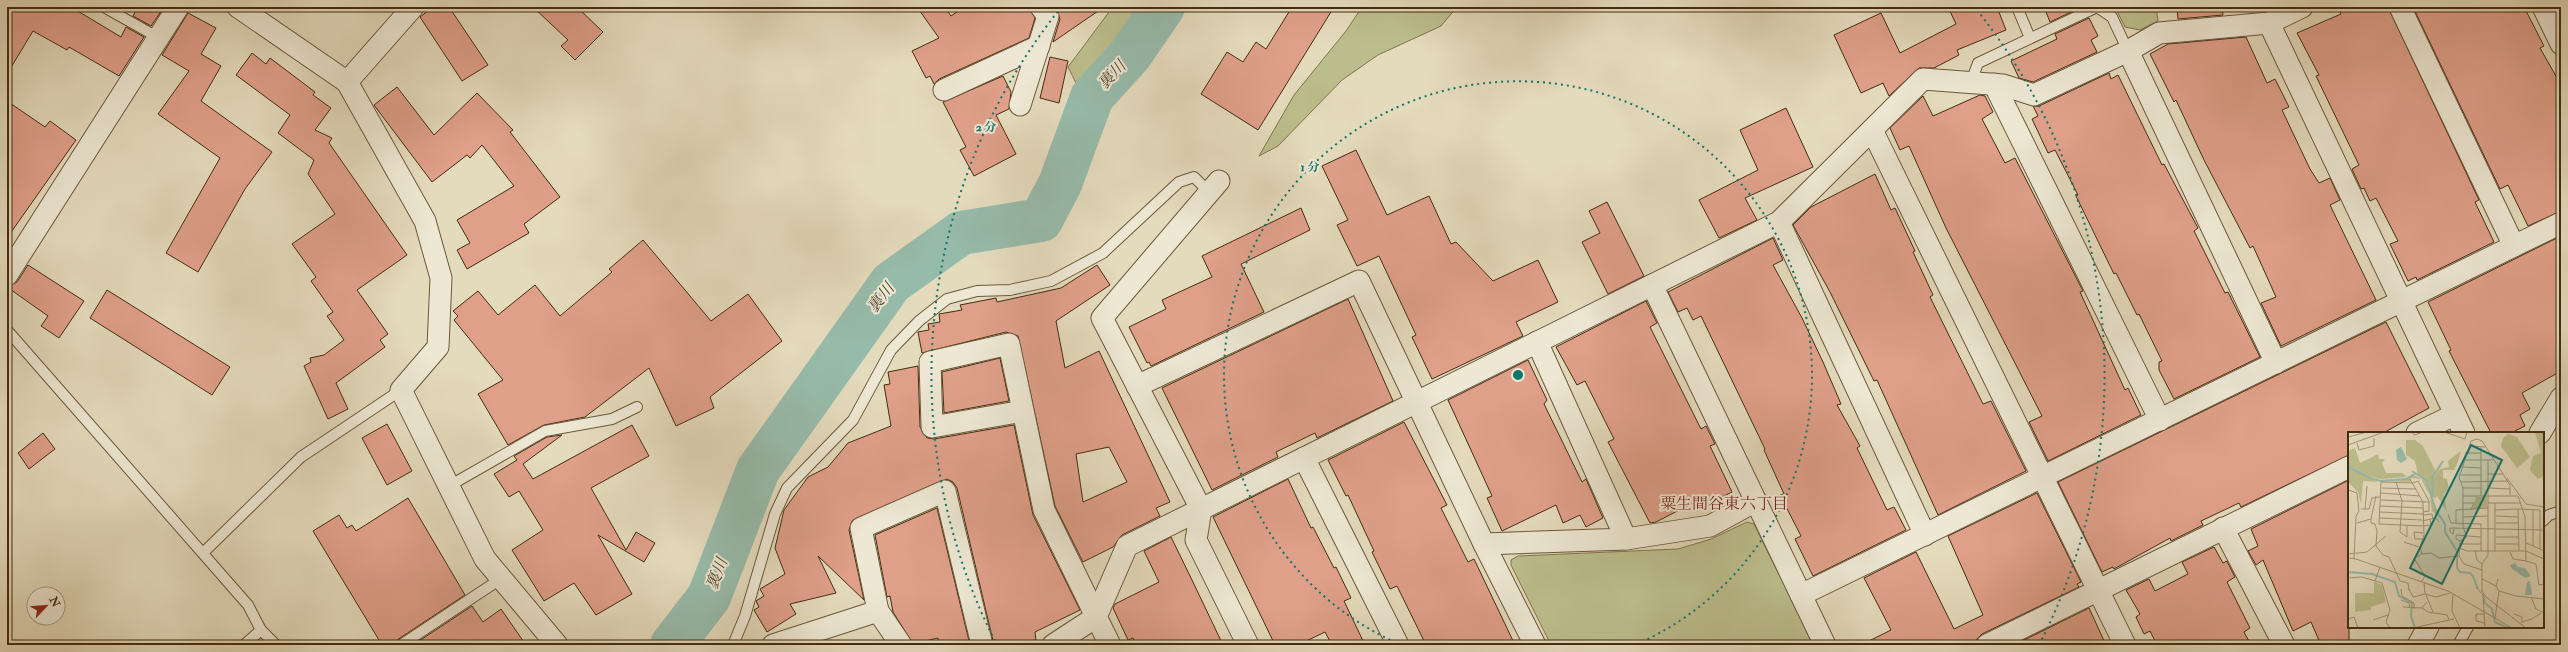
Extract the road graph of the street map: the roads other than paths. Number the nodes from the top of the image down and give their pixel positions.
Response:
1 (104, 7) edge
2 (178, 7) edge
3 (238, 7) edge
4 (413, 7) edge
5 (1041, 7) edge
6 (2017, 7) edge
7 (2097, 7) edge
8 (2302, 7) edge
9 (2400, 7) edge
10 (2543, 7) edge
11 (2269, 24) junction
12 (159, 38) junction
13 (2030, 38) junction
14 (2561, 44) edge
15 (1039, 46) junction
16 (2128, 51) junction
17 (347, 82) junction
18 (1970, 82) junction
19 (1994, 84) junction
20 (944, 90) dead end
21 (1020, 105) dead end
22 (1872, 130) junction
23 (1214, 186) joint
24 (1779, 222) junction
25 (2561, 223) edge
26 (2514, 246) junction
27 (7, 275) edge
28 (1652, 285) junction
29 (2401, 302) junction
30 (7, 330) edge
31 (1536, 342) junction
32 (2276, 363) junction
33 (1137, 386) junction
34 (401, 390) junction
35 (2561, 398) edge
36 (1417, 402) junction
37 (637, 407) dead end
38 (1023, 412) junction
39 (2454, 415) junction
40 (2160, 420) junction
41 (2419, 432) edge
42 (2463, 432) edge
43 (2541, 432) edge
44 (1304, 458) junction
45 (2348, 467) edge
46 (2043, 477) junction
47 (449, 486) junction
48 (1756, 501) junction
49 (1201, 509) junction
50 (2561, 511) edge
51 (2545, 516) edge
52 (2223, 528) junction
53 (1925, 535) junction
54 (1626, 539) junction
55 (1484, 544) junction
56 (203, 553) junction
57 (502, 578) junction
58 (2098, 590) junction
59 (1801, 595) junction
60 (878, 611) junction
61 (1096, 617) junction
62 (2427, 628) edge
63 (2467, 628) edge
64 (261, 630) junction
65 (815, 639) edge
66 (244, 645) edge
67 (276, 645) edge
68 (401, 645) edge
69 (557, 645) edge
70 (733, 645) edge
71 (773, 645) edge
72 (901, 645) edge
73 (982, 645) edge
74 (1053, 645) edge
75 (1110, 645) edge
76 (1248, 645) edge
77 (1398, 645) edge
78 (1535, 645) edge
79 (1825, 645) edge
80 (1987, 645) edge
81 (2125, 645) edge
82 (2284, 645) edge
83 (2418, 645) edge
84 (2458, 645) edge

1 - 12 lane
2 - 12 street
3 - 17 street
4 - 17 street
5 - 15 street
6 - 13 lane
7 - 13 lane
7 - 16 lane
8 - 11 street
9 - 26 street
10 - 14 street
11 - 16 street
11 - 29 street
12 - 27 street
13 - 18 lane
15 - 20 street
15 - 21 street
16 - 19 street
16 - 32 street
17 - 34 street
18 - 19 street
18 - 22 street
19 - 40 street
22 - 24 street
22 - 46 street
23 - 33 street
23 - 70 lane
24 - 28 street
24 - 53 street
25 - 26 street
26 - 29 street
28 - 31 street
28 - 48 street
29 - 32 street
29 - 39 street
30 - 56 lane
31 - 36 street
31 - 54 street
32 - 40 street
33 - 36 street
33 - 49 street
34 - 47 street
34 - 56 lane
35 - 43 street
36 - 44 street
36 - 55 street
37 - 47 lane
38 - 38 street
38 - 61 street
39 - 41 street
39 - 42 street
40 - 46 street
44 - 49 street
44 - 77 street
45 - 52 street
46 - 53 street
46 - 58 street
47 - 57 street
48 - 54 street
48 - 59 street
49 - 61 street
49 - 76 street
50 - 51 lane
52 - 58 street
52 - 82 street
53 - 59 street
54 - 55 street
55 - 78 street
56 - 64 lane
57 - 68 lane
57 - 69 street
58 - 80 street
58 - 81 street
59 - 79 street
60 - 65 street
60 - 72 street
60 - 73 street
61 - 74 street
61 - 75 street
62 - 83 street
63 - 84 lane
64 - 66 lane
64 - 67 lane
65 - 71 street

